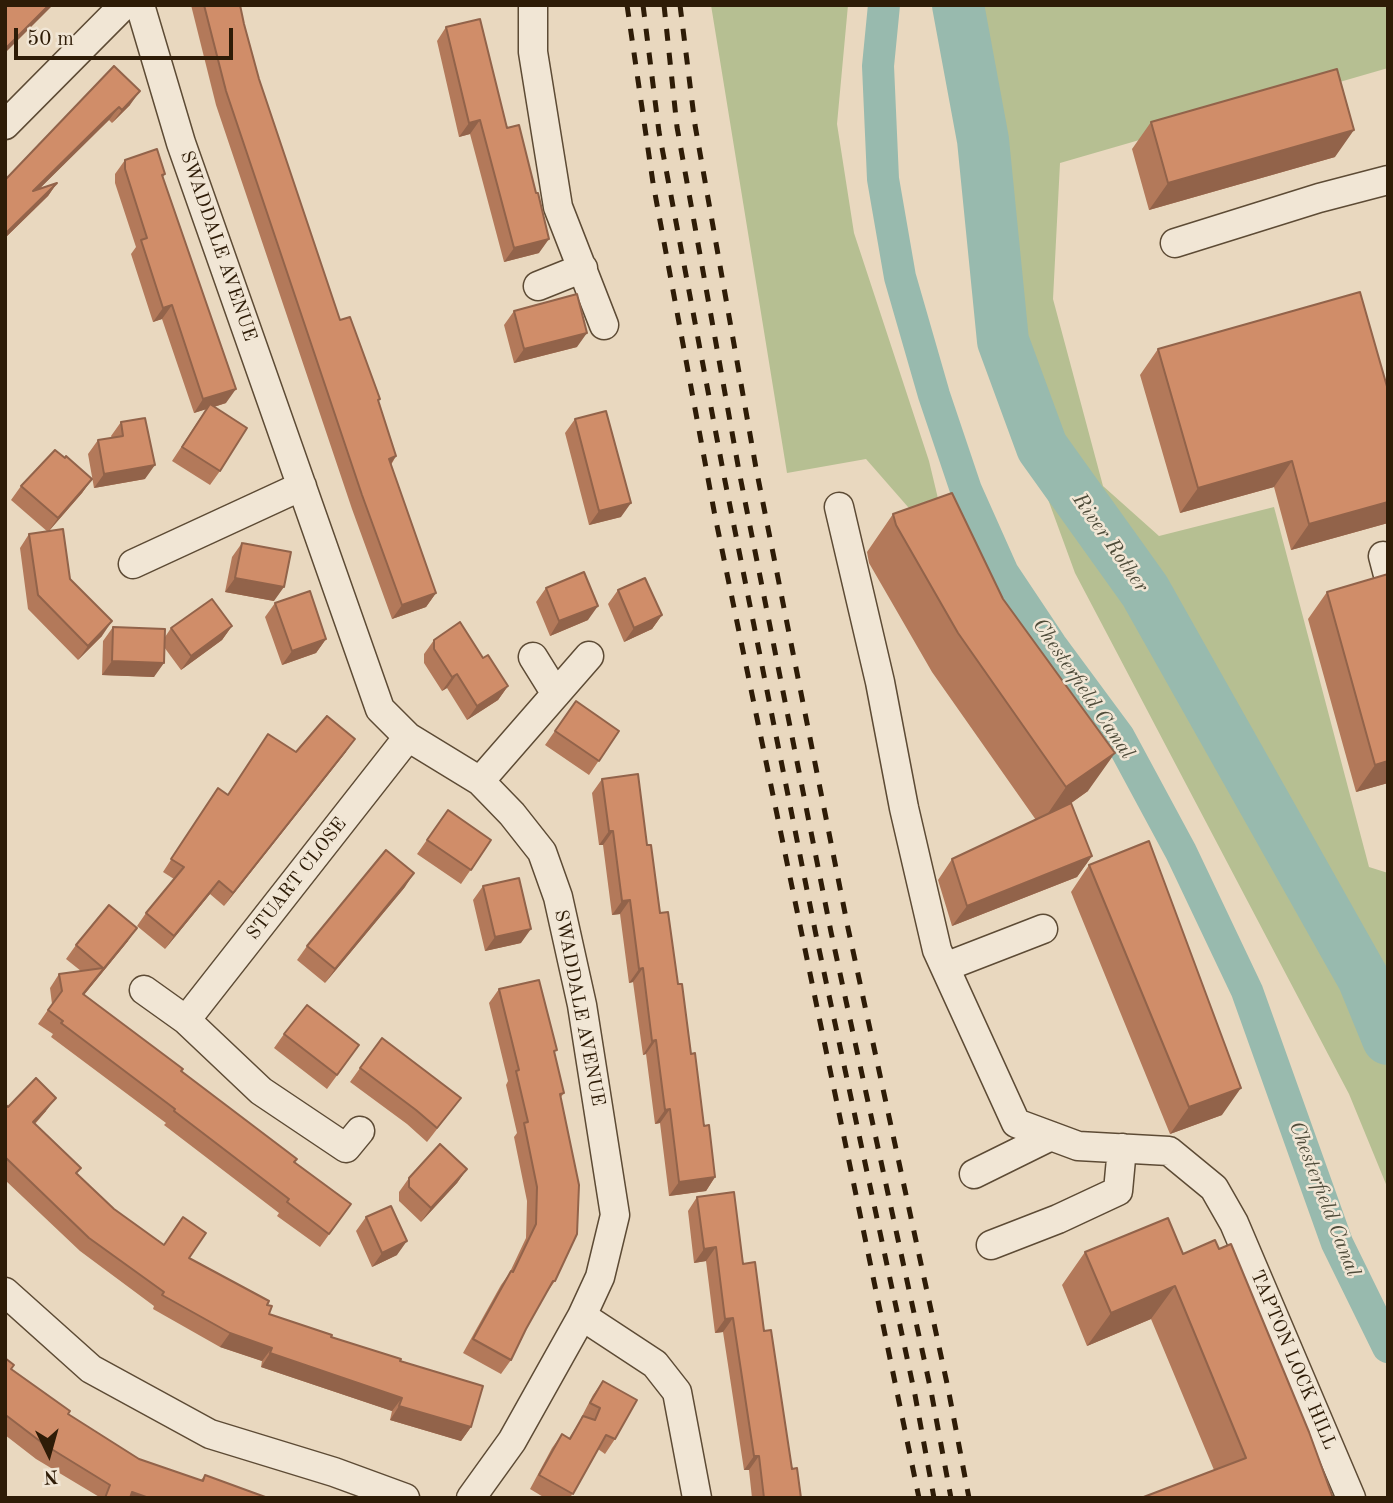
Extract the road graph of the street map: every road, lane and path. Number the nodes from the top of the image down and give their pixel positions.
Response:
1 (124, 5) edge
2 (140, 5) edge
3 (533, 5) edge
4 (5, 125) edge
5 (1388, 180) edge
6 (1175, 243) dead end
7 (583, 268) junction
8 (538, 286) dead end
9 (604, 325) dead end
10 (302, 486) junction
11 (839, 507) dead end
12 (133, 564) dead end
13 (589, 656) dead end
14 (533, 657) dead end
15 (556, 694) junction
16 (408, 737) junction
17 (480, 782) junction
18 (1043, 929) dead end
19 (945, 967) junction
20 (144, 990) dead end
21 (186, 1020) junction
22 (360, 1131) dead end
23 (1051, 1136) junction
24 (1122, 1148) junction
25 (974, 1174) dead end
26 (992, 1245) dead end
27 (5, 1292) edge
28 (582, 1316) junction
29 (405, 1498) edge
30 (471, 1498) edge
31 (697, 1498) edge
32 (1351, 1498) edge

1 - 4 street
2 - 10 street, SWADDALE AVENUE
3 - 7 street
5 - 6 street
7 - 8 street
7 - 9 street
10 - 12 street
10 - 16 street, SWADDALE AVENUE
11 - 19 street, TAPTON LOCK HILL
13 - 15 street
14 - 15 street
15 - 17 street
16 - 17 street, SWADDALE AVENUE
16 - 21 street, STUART CLOSE
17 - 28 street, SWADDALE AVENUE
18 - 19 street
19 - 23 street, TAPTON LOCK HILL
20 - 21 street
21 - 22 street
23 - 24 street, TAPTON LOCK HILL
23 - 25 street
24 - 26 street
24 - 32 street, TAPTON LOCK HILL
27 - 29 street
28 - 30 street, SWADDALE AVENUE
28 - 31 street

